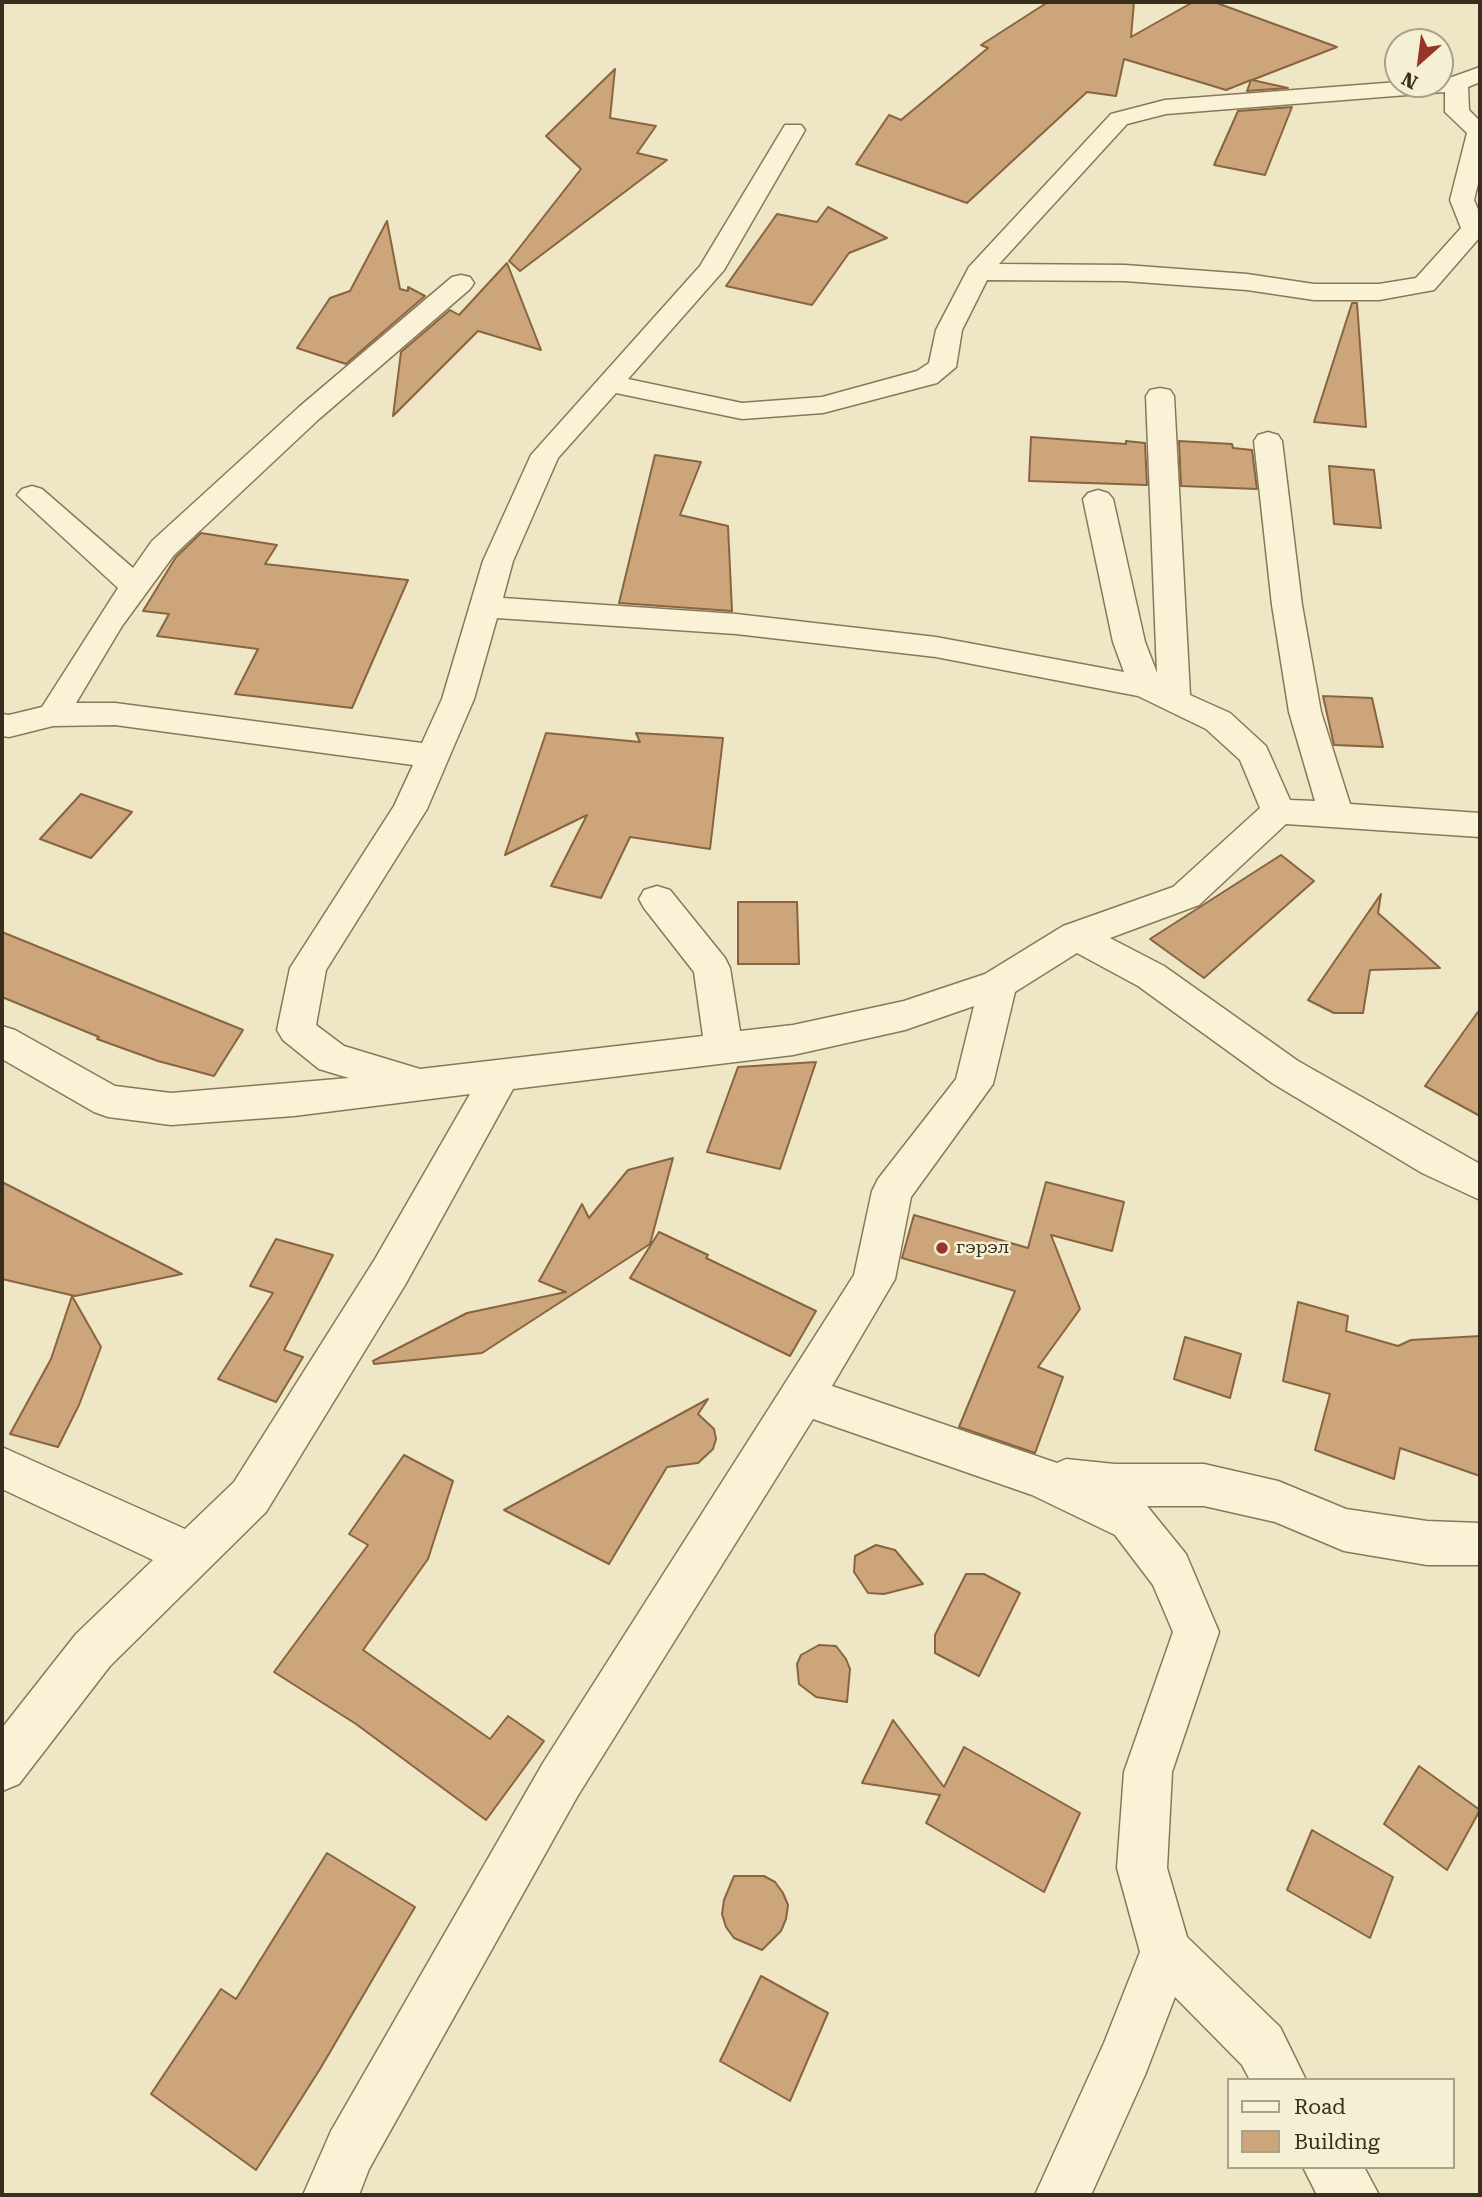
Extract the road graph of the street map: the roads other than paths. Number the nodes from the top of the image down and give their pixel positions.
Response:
1 (1480, 74) edge
2 (1456, 85) junction
3 (793, 130) dead end
4 (978, 272) junction
5 (461, 284) dead end
6 (608, 383) junction
7 (1160, 396) dead end
8 (1268, 441) dead end
9 (32, 495) dead end
10 (1098, 499) dead end
11 (135, 586) junction
12 (485, 607) junction
13 (1160, 693) junction
14 (53, 715) junction
15 (2, 725) edge
16 (433, 756) junction
17 (1278, 811) junction
18 (1336, 813) junction
19 (1480, 825) edge
20 (657, 900) dead end
21 (1076, 936) junction
22 (998, 984) junction
23 (2, 1041) edge
24 (724, 1048) junction
25 (501, 1075) junction
26 (425, 1084) junction
27 (1480, 1183) edge
28 (803, 1396) junction
29 (2, 1467) edge
30 (1043, 1478) junction
31 (1480, 1544) edge
32 (191, 1555) junction
33 (2, 1767) edge
34 (1166, 1952) junction
35 (1278, 2078) edge
36 (1332, 2169) edge
37 (331, 2195) edge
38 (1063, 2195) edge
39 (1351, 2195) edge

1 - 2 street
2 - 4 street
2 - 4 street
3 - 6 street
4 - 6 street
5 - 11 street
6 - 12 street
7 - 13 street
8 - 18 street
9 - 11 street
10 - 13 street
11 - 14 street
12 - 13 street
12 - 16 street
13 - 17 street
14 - 15 street
14 - 16 street
16 - 26 street
17 - 18 street
17 - 21 street
18 - 19 street
20 - 24 street
21 - 22 street
21 - 27 street
22 - 24 street
22 - 28 street
23 - 26 street
24 - 25 street
25 - 26 street
25 - 32 street
28 - 30 street
28 - 37 street
29 - 32 street
30 - 31 street
30 - 34 street
32 - 33 street
34 - 35 street
34 - 38 street
36 - 39 street

